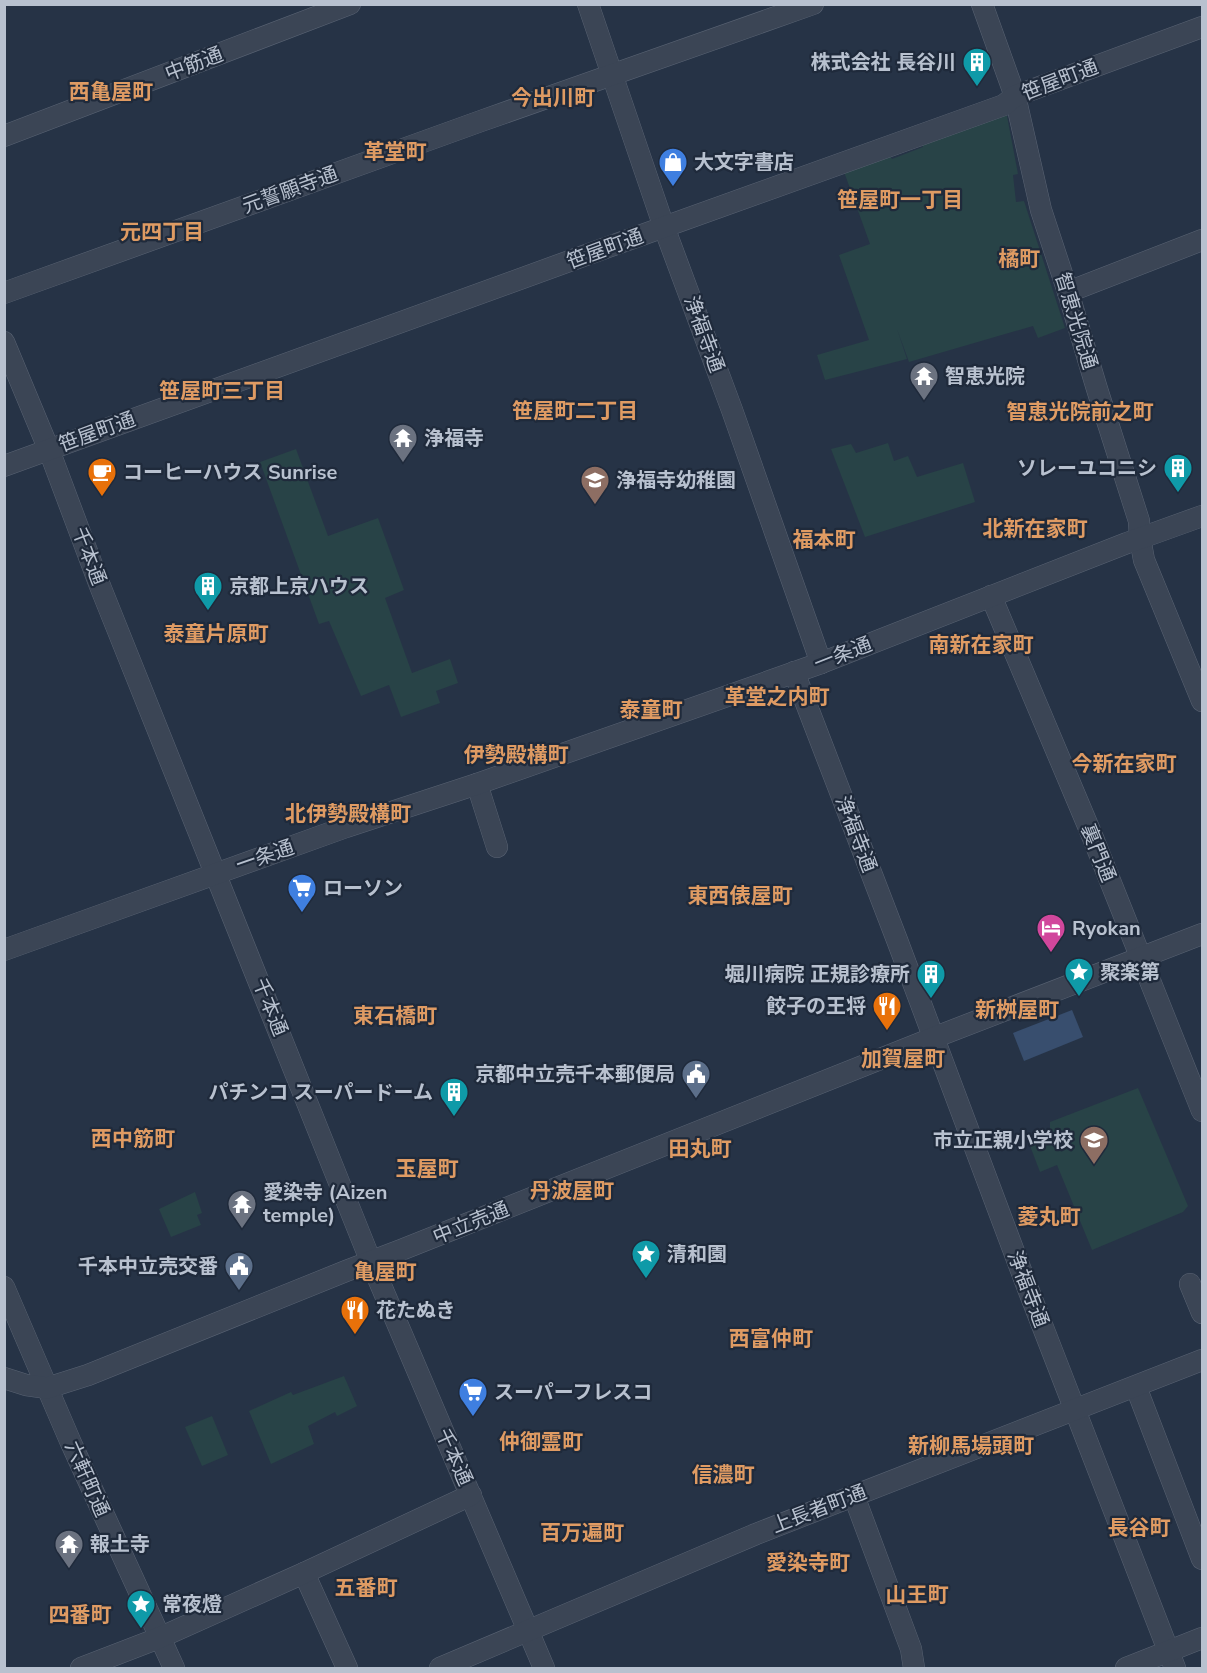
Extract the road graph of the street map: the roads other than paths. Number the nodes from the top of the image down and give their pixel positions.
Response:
1 (350, 4) edge
2 (588, 4) edge
3 (813, 4) edge
4 (982, 4) edge
5 (1203, 27) edge
6 (613, 75) junction
7 (1015, 96) junction
8 (4, 136) edge
9 (664, 227) junction
10 (1203, 240) edge
11 (1068, 292) junction
12 (4, 293) edge
13 (4, 342) edge
14 (49, 450) junction
15 (4, 466) edge
16 (1203, 516) edge
17 (1140, 538) junction
18 (991, 596) junction
19 (820, 663) junction
20 (794, 672) junction
21 (1203, 701) edge
22 (477, 784) junction
23 (497, 847) dead end
24 (216, 873) junction
25 (1203, 934) edge
26 (4, 950) edge
27 (1141, 959) junction
28 (933, 1038) junction
29 (1203, 1111) edge
30 (371, 1262) junction
31 (1190, 1284) dead end
32 (4, 1287) edge
33 (1203, 1313) edge
34 (1203, 1360) edge
35 (4, 1378) edge
36 (1136, 1387) junction
37 (47, 1388) junction
38 (1076, 1410) junction
39 (471, 1495) junction
40 (854, 1496) junction
41 (1203, 1559) edge
42 (304, 1573) junction
43 (528, 1630) junction
44 (159, 1638) junction
45 (1203, 1638) edge
46 (1172, 1660) edge
47 (81, 1668) edge
48 (174, 1668) edge
49 (347, 1668) edge
50 (440, 1668) edge
51 (544, 1668) edge
52 (914, 1668) edge
53 (1126, 1668) edge

1 - 8 street, 中筋通
2 - 6 street, 浄福寺通
3 - 6 street, 元誓願寺通
4 - 7 street, 智恵光院通
5 - 7 street, 笹屋町通
6 - 9 street, 浄福寺通
6 - 12 street, 元誓願寺通
7 - 9 street, 笹屋町通
7 - 11 street, 智恵光院通
9 - 14 street, 笹屋町通
9 - 19 street, 浄福寺通
10 - 11 street
11 - 17 street, 智恵光院通
13 - 14 street, 千本通
14 - 15 street, 笹屋町通
14 - 24 street, 千本通
16 - 17 street, 一条通
17 - 18 street, 一条通
17 - 21 street, 智恵光院通
18 - 19 street, 一条通
18 - 27 street, 裏門通
19 - 20 street, 一条通
20 - 22 street, 一条通
20 - 28 street, 浄福寺通
22 - 23 street
22 - 24 street, 一条通
24 - 26 street, 一条通
24 - 30 street, 千本通
25 - 27 street, 中立売通
27 - 28 street, 中立売通
27 - 29 street, 裏門通
28 - 30 street, 中立売通
28 - 38 street, 浄福寺通
30 - 37 street, 中立売通
30 - 39 street, 千本通
31 - 33 street
32 - 37 street, 六軒町通
34 - 36 street, 上長者町通
35 - 37 street, 中立売通
36 - 38 street, 上長者町通
36 - 41 street
37 - 44 street, 六軒町通
38 - 40 street, 上長者町通
38 - 46 street, 浄福寺通
39 - 42 street
39 - 43 street, 千本通
40 - 43 street, 上長者町通
40 - 52 street
42 - 44 street
42 - 49 street
43 - 50 street, 上長者町通
43 - 51 street, 千本通
44 - 47 street
44 - 48 street, 六軒町通
45 - 46 street
46 - 53 street

